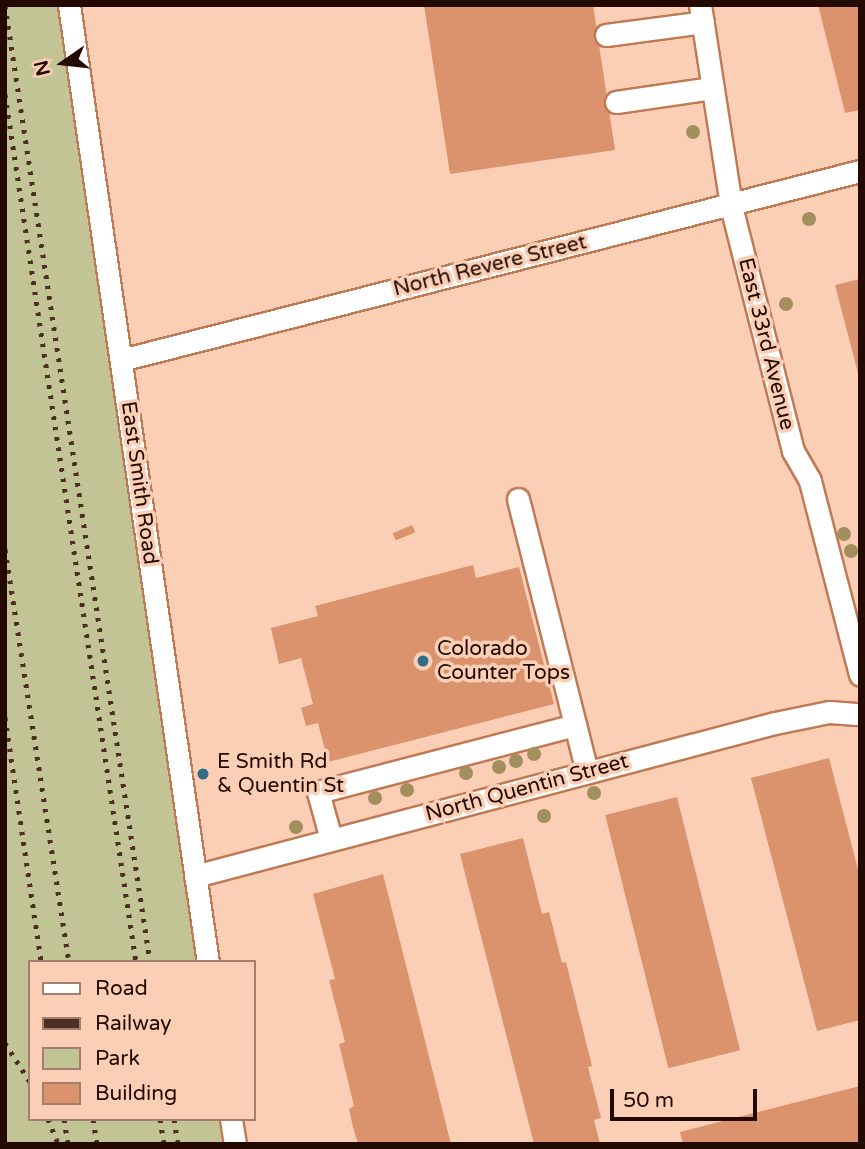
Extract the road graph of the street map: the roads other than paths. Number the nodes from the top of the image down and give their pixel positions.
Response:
1 (69, 5) edge
2 (702, 14) edge
3 (606, 35) dead end
4 (712, 88) junction
5 (616, 102) dead end
6 (860, 171) edge
7 (731, 206) junction
8 (121, 359) junction
9 (518, 499) dead end
10 (860, 675) edge
11 (860, 715) edge
12 (575, 725) junction
13 (587, 772) junction
14 (331, 839) junction
15 (195, 876) junction
16 (208, 960) edge
17 (231, 1121) edge
18 (235, 1144) edge

1 - 8 street, East Smith Road
2 - 3 street
2 - 4 street, East 33rd Avenue
4 - 5 street
4 - 7 street, East 33rd Avenue
6 - 7 street, North Revere Street
7 - 8 street, North Revere Street
7 - 10 street, East 33rd Avenue
8 - 15 street, East Smith Road
9 - 12 street
11 - 13 street, North Quentin Street
12 - 13 street
12 - 14 street
13 - 14 street, North Quentin Street
14 - 15 street, North Quentin Street
15 - 16 street, East Smith Road
17 - 18 street

